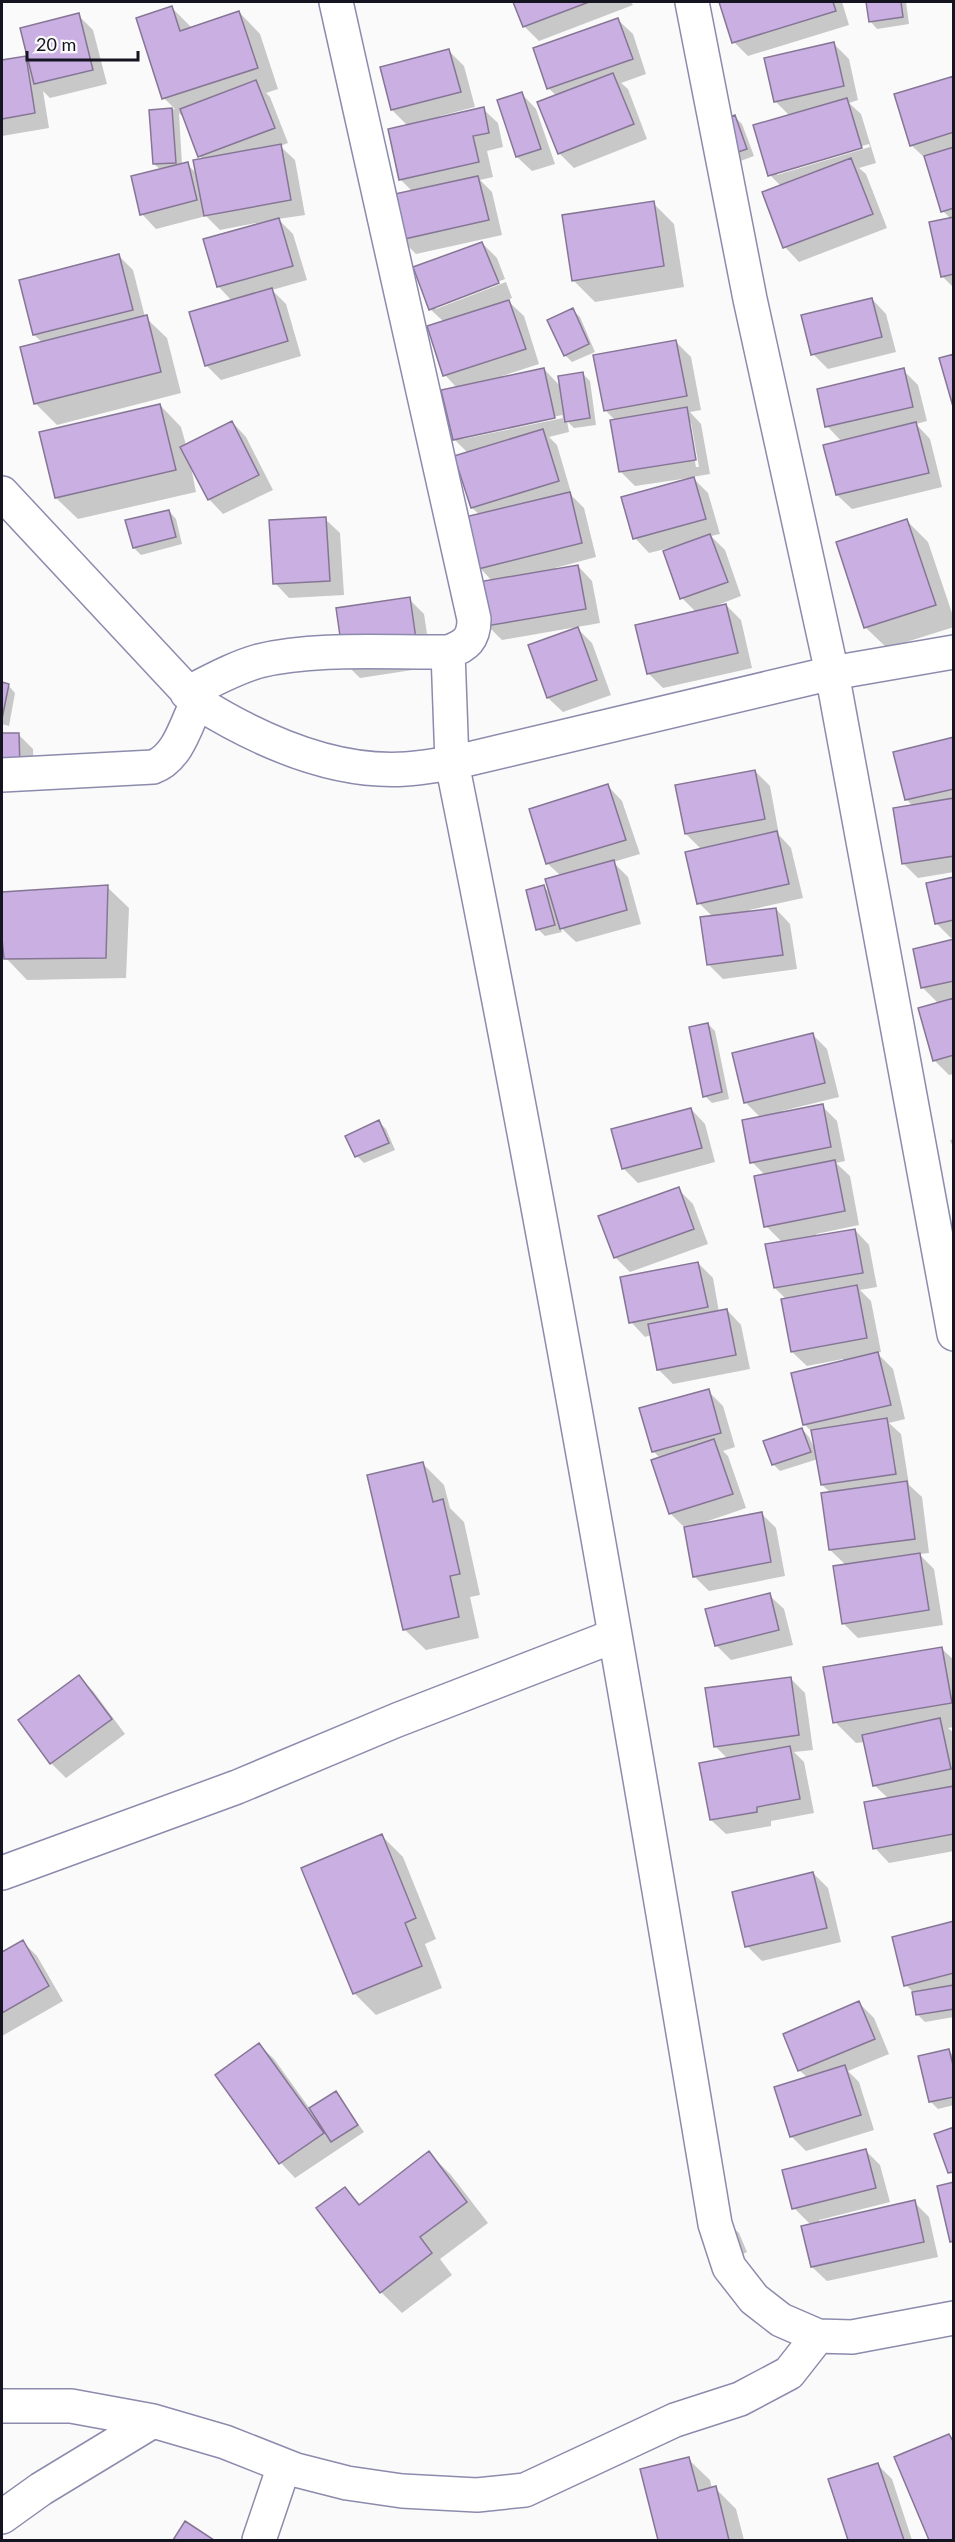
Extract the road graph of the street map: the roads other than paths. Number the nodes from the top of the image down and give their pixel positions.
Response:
1 (336, 2) edge
2 (692, 2) edge
3 (2, 493) edge
4 (448, 652) junction
5 (954, 652) edge
6 (832, 673) junction
7 (192, 697) junction
8 (452, 763) junction
9 (2, 775) edge
10 (954, 1334) edge
11 (614, 1636) junction
12 (2, 1873) edge
13 (954, 2318) edge
14 (818, 2336) junction
15 (2, 2406) edge
16 (153, 2421) junction
17 (284, 2466) junction
18 (2, 2517) edge
19 (259, 2541) edge

1 - 4 street
2 - 6 street
3 - 7 street
4 - 7 street
4 - 8 street
5 - 6 street
6 - 8 street
6 - 10 street
7 - 8 street
7 - 9 street
8 - 11 street
11 - 12 street
11 - 14 street
13 - 14 street
14 - 17 street
15 - 16 street
16 - 17 street
16 - 18 street
17 - 19 street

